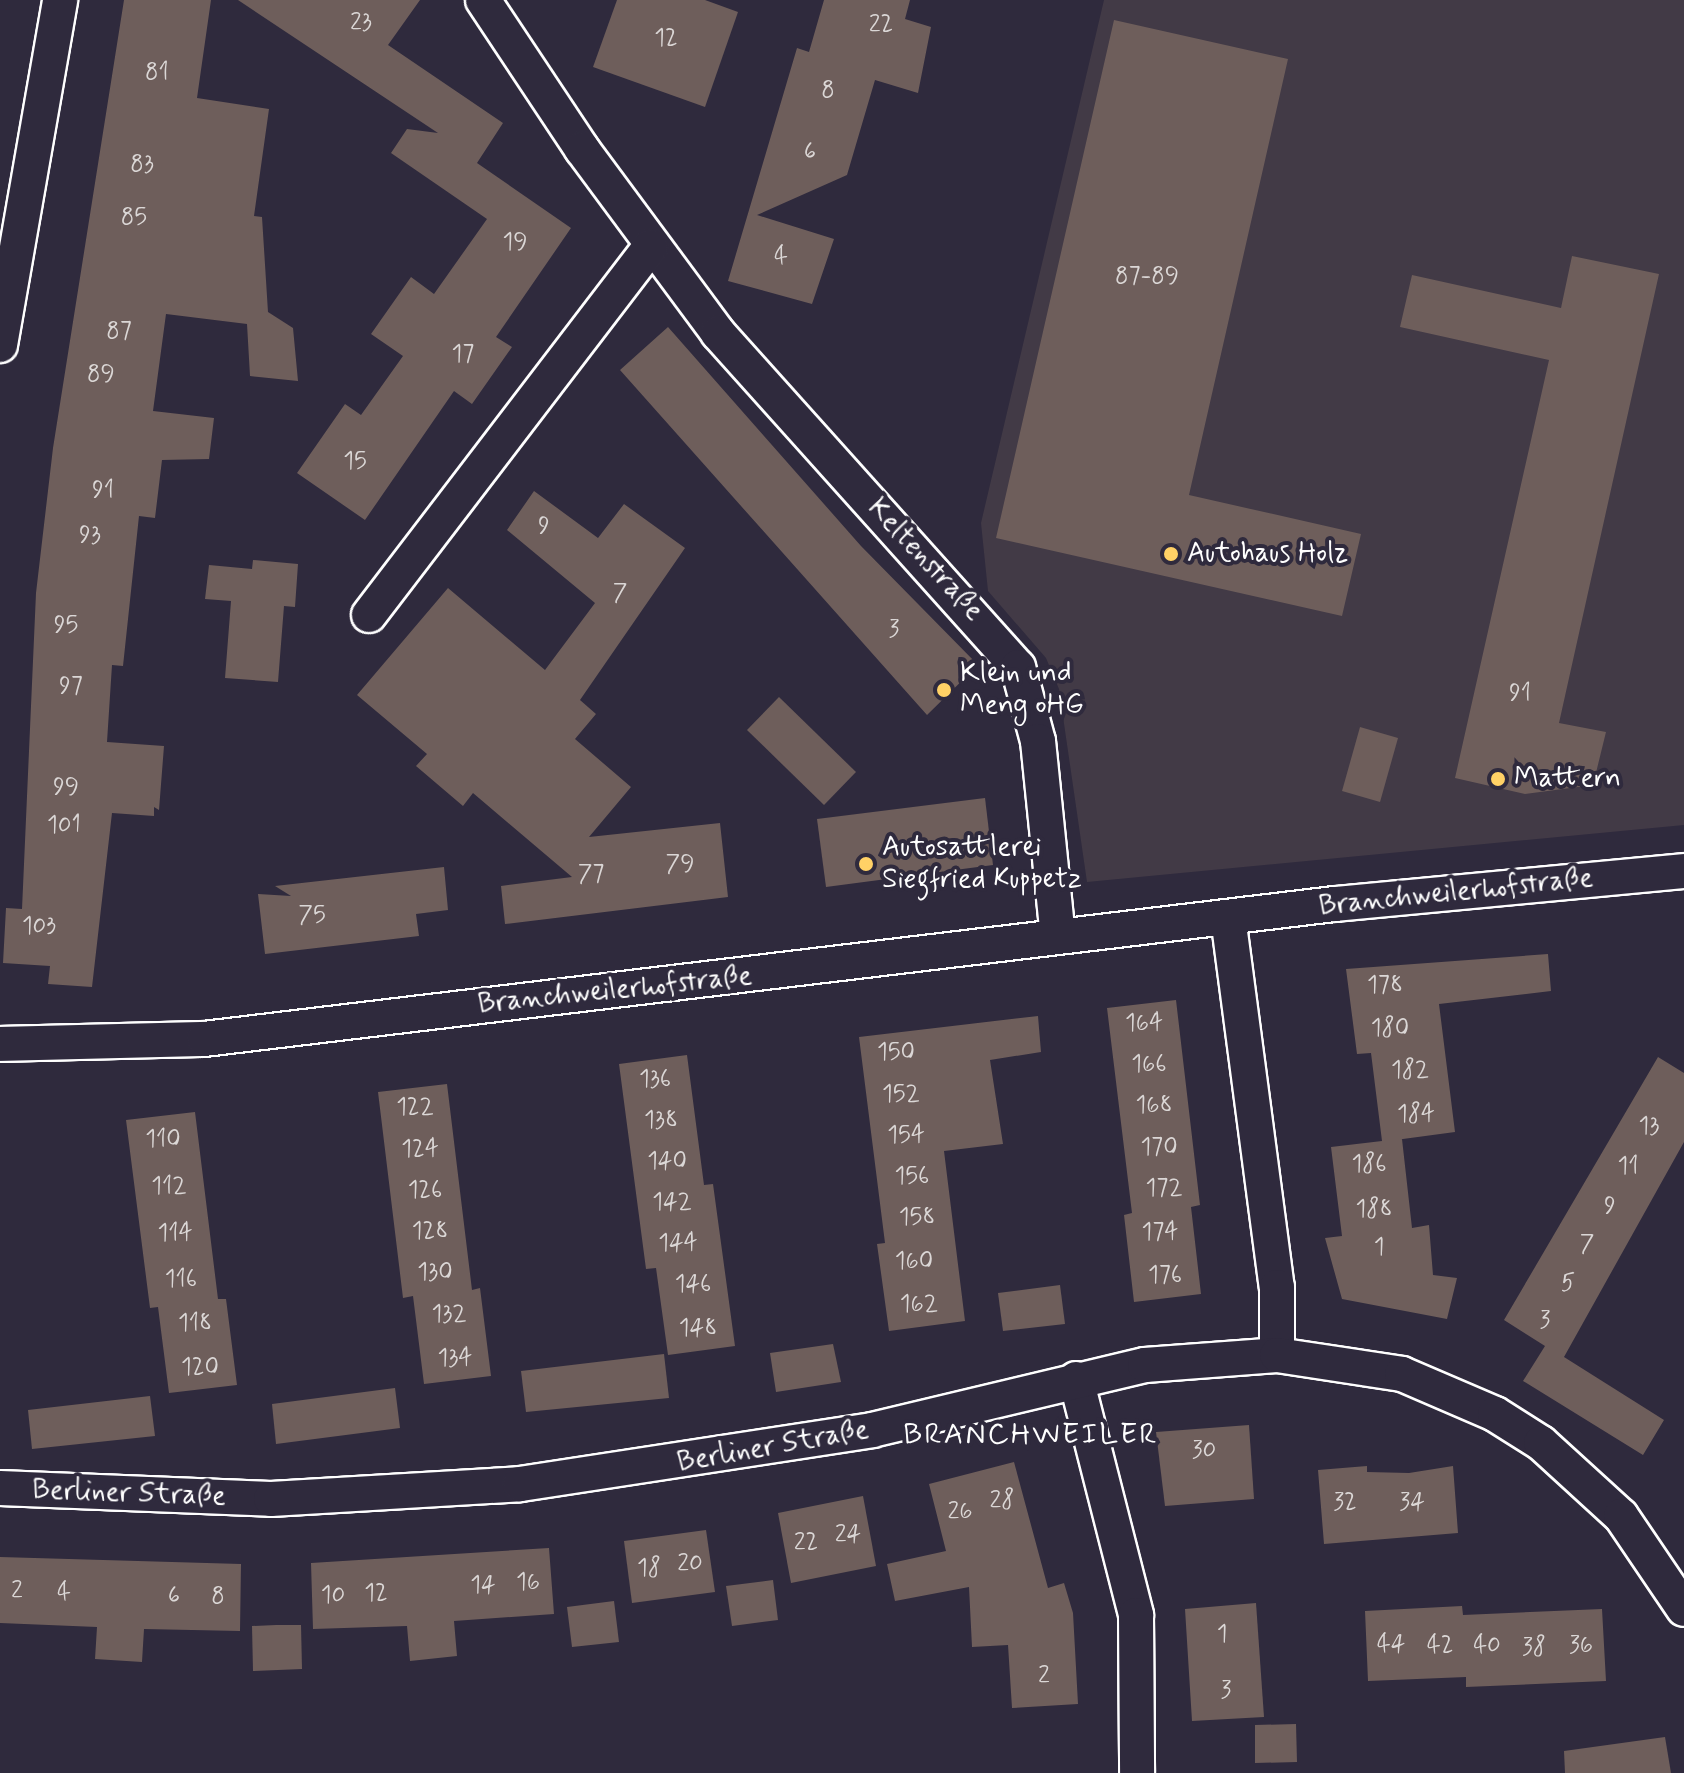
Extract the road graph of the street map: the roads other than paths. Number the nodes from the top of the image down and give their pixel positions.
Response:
1 (60, 0) edge
2 (483, 0) edge
3 (651, 246) junction
4 (0, 345) edge
5 (369, 615) dead end
6 (1684, 871) edge
7 (1228, 917) junction
8 (1058, 937) junction
9 (0, 1044) edge
10 (1277, 1355) junction
11 (1076, 1379) junction
12 (0, 1488) edge
13 (1684, 1609) edge
14 (1137, 1773) edge

1 - 4 street
2 - 3 street, Keltenstraße
3 - 5 street
3 - 8 street, Keltenstraße
6 - 7 street, Branchweilerhofstraße
7 - 8 street, Branchweilerhofstraße
7 - 10 street
8 - 9 street, Branchweilerhofstraße
10 - 11 street, Berliner Straße
10 - 13 street, Berliner Straße
11 - 12 street, Berliner Straße
11 - 14 street

